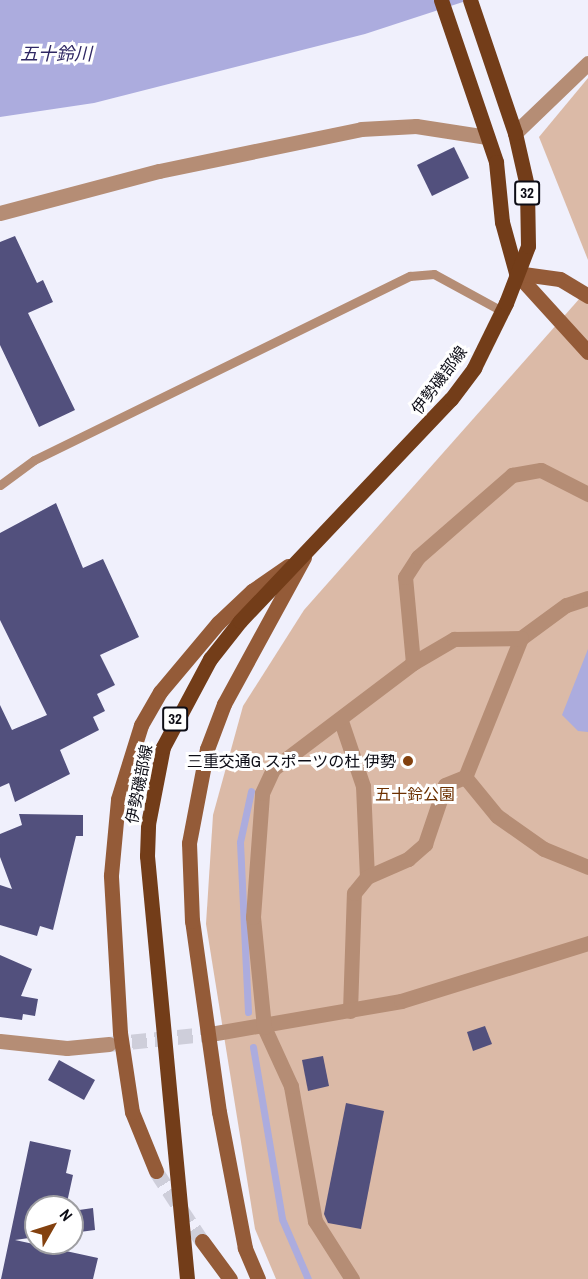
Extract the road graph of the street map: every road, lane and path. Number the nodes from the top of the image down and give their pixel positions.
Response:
1 (441, 0) edge
2 (470, 0) edge
3 (588, 63) edge
4 (515, 133) junction
5 (487, 137) junction
6 (0, 213) edge
7 (516, 273) junction
8 (588, 296) edge
9 (502, 311) junction
10 (588, 352) edge
11 (0, 485) edge
12 (588, 494) edge
13 (305, 555) junction
14 (588, 598) edge
15 (521, 638) junction
16 (413, 663) junction
17 (341, 720) junction
18 (465, 777) junction
19 (588, 867) edge
20 (367, 877) junction
21 (588, 943) edge
22 (350, 1011) junction
23 (264, 1027) junction
24 (216, 1032) tunnel mouth
25 (0, 1041) edge
26 (109, 1044) tunnel mouth
27 (156, 1171) tunnel mouth
28 (202, 1241) tunnel mouth
29 (188, 1279) edge
30 (230, 1279) edge
31 (258, 1279) edge
32 (352, 1279) edge

1 - 5 main road, 32
2 - 4 main road, 伊勢磯部線 / 32
3 - 4 street
4 - 7 main road, 伊勢磯部線 / 32
5 - 6 street
5 - 7 main road, 32
7 - 8 street
7 - 9 main road, 伊勢磯部線 / 32
7 - 10 street
9 - 11 lane
9 - 13 main road, 伊勢磯部線 / 32
12 - 16 street
13 - 27 street
13 - 29 main road, 伊勢磯部線 / 32
13 - 31 street
14 - 15 street
15 - 16 street
15 - 18 street
16 - 17 street
17 - 20 street
17 - 23 street
18 - 19 street
18 - 20 street
20 - 22 street
21 - 22 street
22 - 23 street
23 - 24 street
23 - 32 street
25 - 26 street
28 - 30 street

